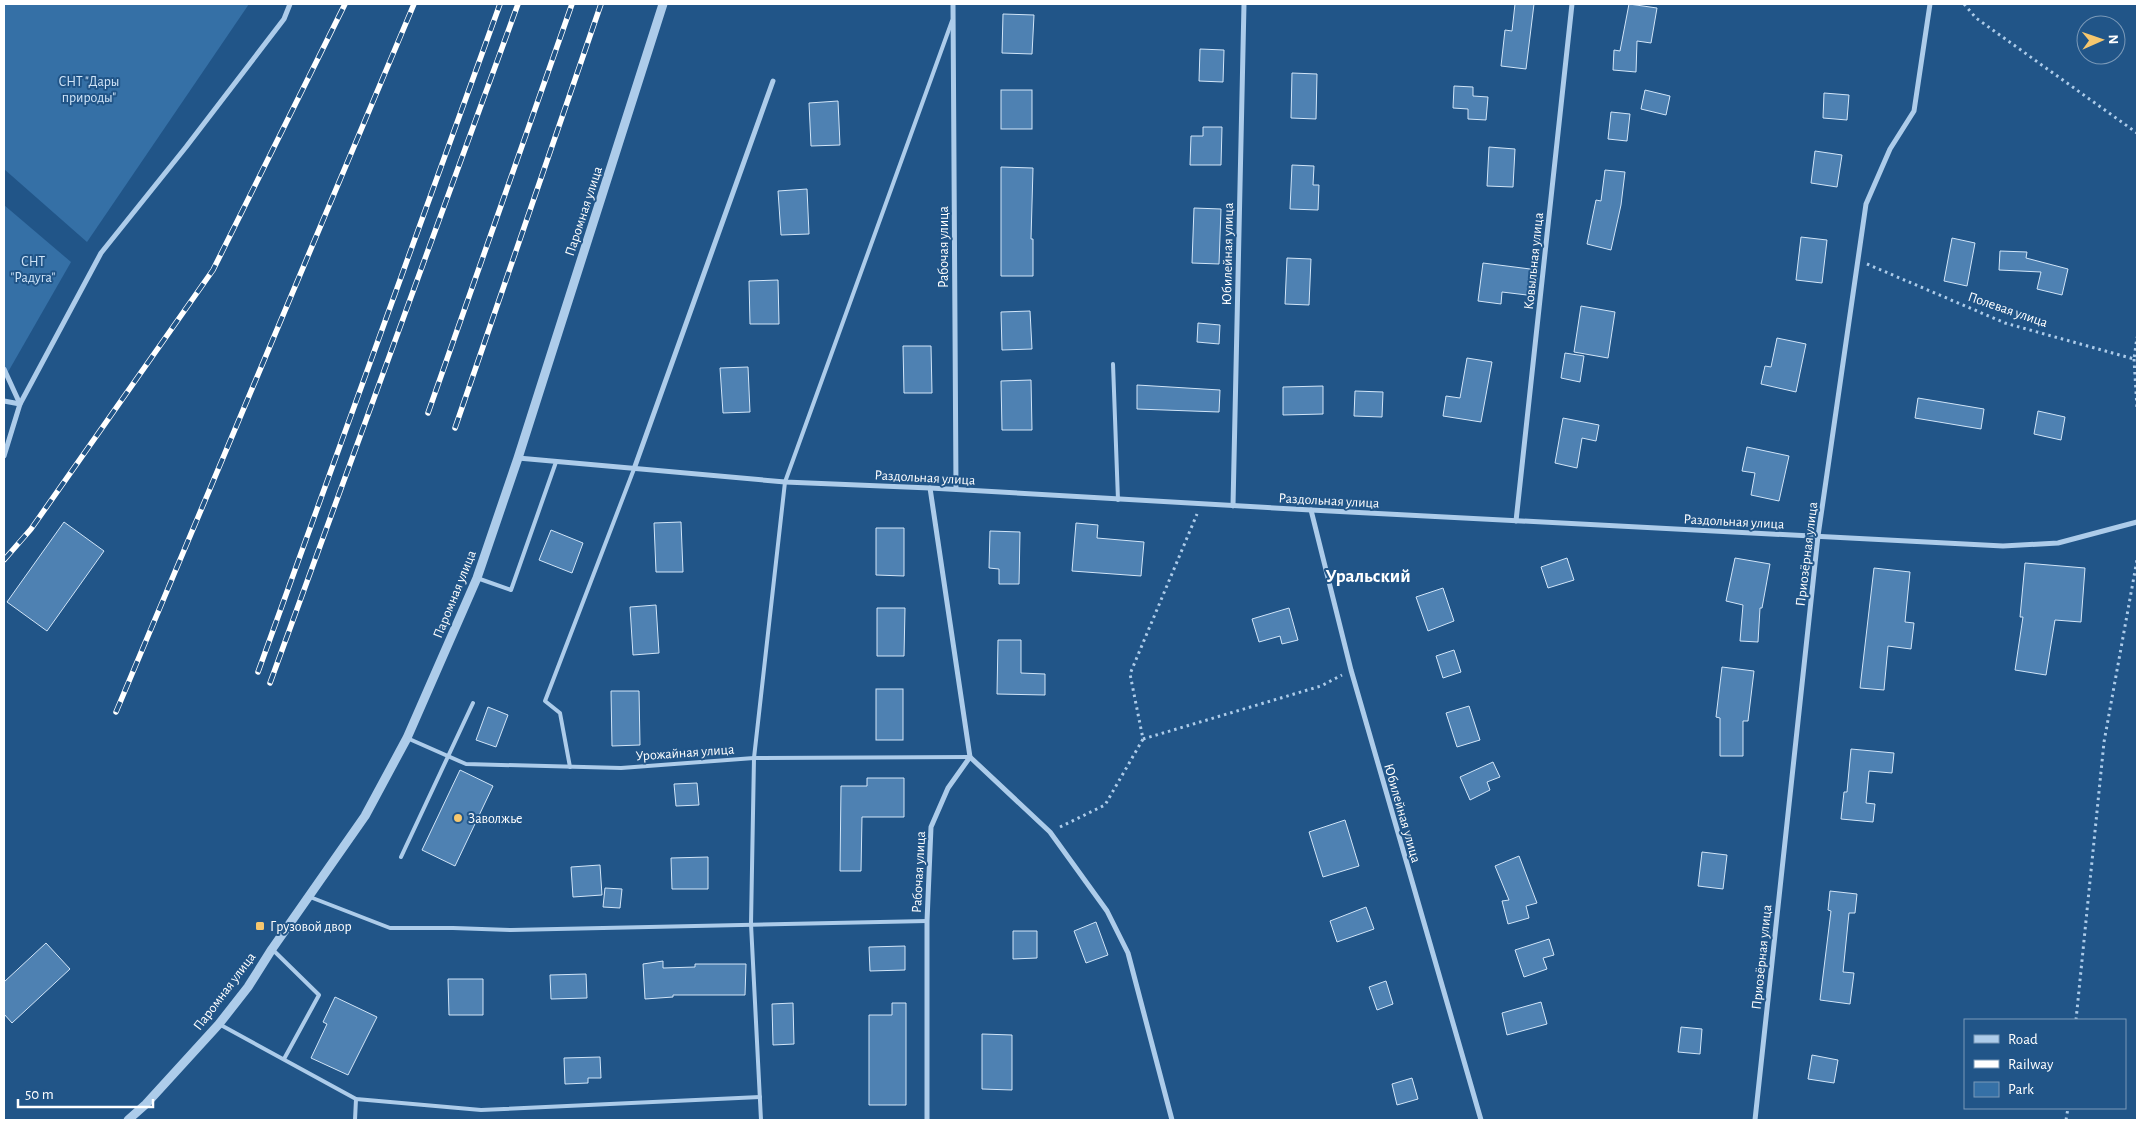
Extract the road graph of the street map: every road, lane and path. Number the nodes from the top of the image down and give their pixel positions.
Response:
1 (290, 4) edge
2 (663, 4) edge
3 (953, 4) edge
4 (1244, 4) edge
5 (1572, 4) edge
6 (1930, 4) edge
7 (1964, 4) edge
8 (953, 19) junction
9 (773, 81) dead end
10 (2137, 133) edge
11 (1858, 260) junction
12 (2137, 337) edge
13 (2134, 359) junction
14 (1113, 364) dead end
15 (4, 369) edge
16 (4, 401) edge
17 (20, 404) junction
18 (2137, 408) edge
19 (4, 456) edge
20 (518, 458) junction
21 (556, 462) junction
22 (634, 469) junction
23 (785, 482) junction
24 (930, 488) junction
25 (956, 489) junction
26 (1118, 500) junction
27 (1201, 504) junction
28 (1233, 506) junction
29 (1311, 510) junction
30 (1516, 521) junction
31 (2137, 522) edge
32 (1818, 536) junction
33 (2137, 560) edge
34 (478, 578) junction
35 (1351, 670) junction
36 (473, 703) dead end
37 (407, 738) junction
38 (1143, 739) junction
39 (448, 756) junction
40 (970, 756) junction
41 (754, 758) junction
42 (570, 767) junction
43 (1050, 832) junction
44 (401, 857) dead end
45 (310, 897) junction
46 (927, 920) junction
47 (751, 924) junction
48 (272, 949) junction
49 (2076, 1019) edge
50 (219, 1024) junction
51 (284, 1059) junction
52 (760, 1097) junction
53 (356, 1099) junction
54 (128, 1120) edge
55 (355, 1120) edge
56 (761, 1120) edge
57 (927, 1120) edge
58 (1172, 1120) edge
59 (1481, 1120) edge
60 (1755, 1120) edge

1 - 17 street
2 - 20 street, Паромная улица
3 - 8 street, Рабочая улица
4 - 28 street, Юбилейная улица
5 - 30 street, Ковыльная улица
6 - 11 street, Приозёрная улица
7 - 10 path
8 - 23 lane
8 - 25 street, Рабочая улица
9 - 22 street
11 - 13 path, Полевая улица
11 - 32 street, Приозёрная улица
12 - 13 path
13 - 18 path
14 - 26 lane
15 - 17 street
16 - 17 street
17 - 19 street
20 - 21 street, Раздольная улица
20 - 34 street, Паромная улица
21 - 22 street, Раздольная улица
21 - 34 lane
22 - 23 street, Раздольная улица
22 - 42 lane
23 - 24 street, Раздольная улица
23 - 41 lane
24 - 25 street, Раздольная улица
24 - 40 street
25 - 26 street, Раздольная улица
26 - 27 street, Раздольная улица
27 - 28 street, Раздольная улица
27 - 38 path
28 - 29 street, Раздольная улица
29 - 30 street, Раздольная улица
29 - 35 street, Юбилейная улица
30 - 32 street, Раздольная улица
31 - 32 street, Раздольная улица
32 - 60 street, Приозёрная улица
33 - 49 path
34 - 37 street, Паромная улица
35 - 38 path
35 - 59 street, Юбилейная улица
36 - 39 lane
37 - 39 lane, Урожайная улица
37 - 45 street, Паромная улица
38 - 43 path
39 - 42 lane, Урожайная улица
39 - 44 lane
40 - 41 lane, Урожайная улица
40 - 43 street
40 - 46 street, Рабочая улица
41 - 42 lane, Урожайная улица
41 - 47 lane
43 - 58 street
45 - 47 lane
45 - 48 street, Паромная улица
46 - 47 lane
46 - 57 street, Рабочая улица
47 - 52 lane
48 - 50 street, Паромная улица
48 - 51 lane
50 - 51 lane
50 - 54 street, Паромная улица
51 - 53 lane
52 - 53 lane
52 - 56 lane
53 - 55 lane

